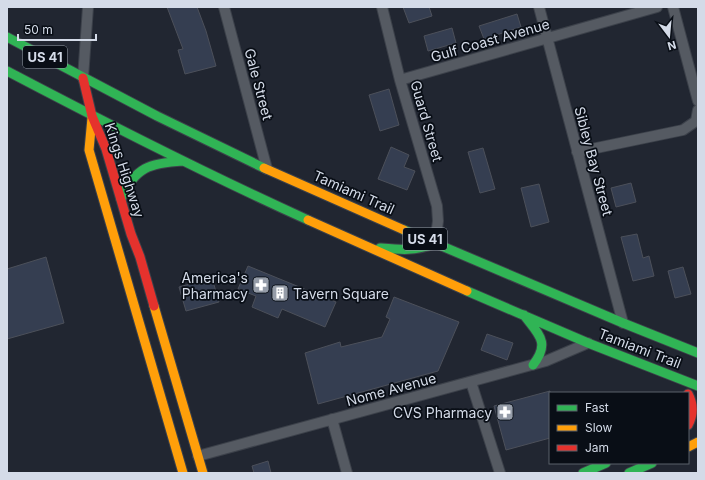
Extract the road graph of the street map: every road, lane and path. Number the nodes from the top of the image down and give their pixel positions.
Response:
1 (89, 7) edge
2 (224, 7) edge
3 (382, 7) edge
4 (539, 7) edge
5 (656, 7) edge
6 (674, 7) edge
7 (7, 37) edge
8 (547, 38) junction
9 (7, 71) edge
10 (83, 78) junction
11 (400, 80) junction
12 (698, 101) edge
13 (698, 110) edge
14 (92, 116) junction
15 (577, 152) junction
16 (183, 161) junction
17 (267, 169) junction
18 (121, 199) junction
19 (435, 244) junction
20 (370, 248) junction
21 (152, 297) junction
22 (134, 303) junction
23 (524, 315) junction
24 (623, 323) junction
25 (588, 343) junction
26 (698, 353) edge
27 (533, 365) junction
28 (676, 377) junction
29 (471, 382) junction
30 (698, 386) edge
31 (687, 392) edge
32 (689, 396) edge
33 (332, 419) junction
34 (689, 424) edge
35 (698, 442) edge
36 (689, 446) edge
37 (198, 456) junction
38 (604, 464) edge
39 (650, 464) edge
40 (183, 473) edge
41 (203, 473) edge
42 (347, 473) edge
43 (500, 473) edge
44 (584, 473) edge
45 (629, 473) edge

1 - 10 street
2 - 17 street, Gale Street
3 - 11 street, Guard Street
4 - 8 street, Sibley Bay Street
5 - 8 street, Gulf Coast Avenue
6 - 12 street
7 - 10 main road, Tamiami Trail / US 41
8 - 11 street, Gulf Coast Avenue
8 - 15 street, Sibley Bay Street
9 - 14 main road, Tamiami Trail / US 41
10 - 14 main road
10 - 17 main road, Tamiami Trail / US 41
11 - 19 street, Guard Street
13 - 15 street
14 - 16 main road, Tamiami Trail / US 41
14 - 18 main road, Kings Highway
14 - 22 main road, Kings Highway
15 - 24 street, Sibley Bay Street
16 - 18 main road
16 - 20 main road, Tamiami Trail / US 41
17 - 19 main road, Tamiami Trail / US 41
18 - 21 main road, Kings Highway
19 - 20 main road
19 - 24 main road, Tamiami Trail / US 41
20 - 23 main road, Tamiami Trail / US 41
21 - 22 main road
21 - 37 main road, Kings Highway
22 - 40 main road, Kings Highway
23 - 25 main road, Tamiami Trail / US 41
23 - 27 main road
24 - 26 main road, Tamiami Trail / US 41
25 - 27 street, Nome Avenue
25 - 28 main road, Tamiami Trail / US 41
27 - 29 street, Nome Avenue
28 - 30 main road, Tamiami Trail / US 41
28 - 31 main road
29 - 33 street, Nome Avenue
29 - 43 street
32 - 34 main road
33 - 37 street, Nome Avenue
33 - 42 street
35 - 36 main road
37 - 41 main road, Kings Highway
38 - 44 main road
39 - 45 main road

